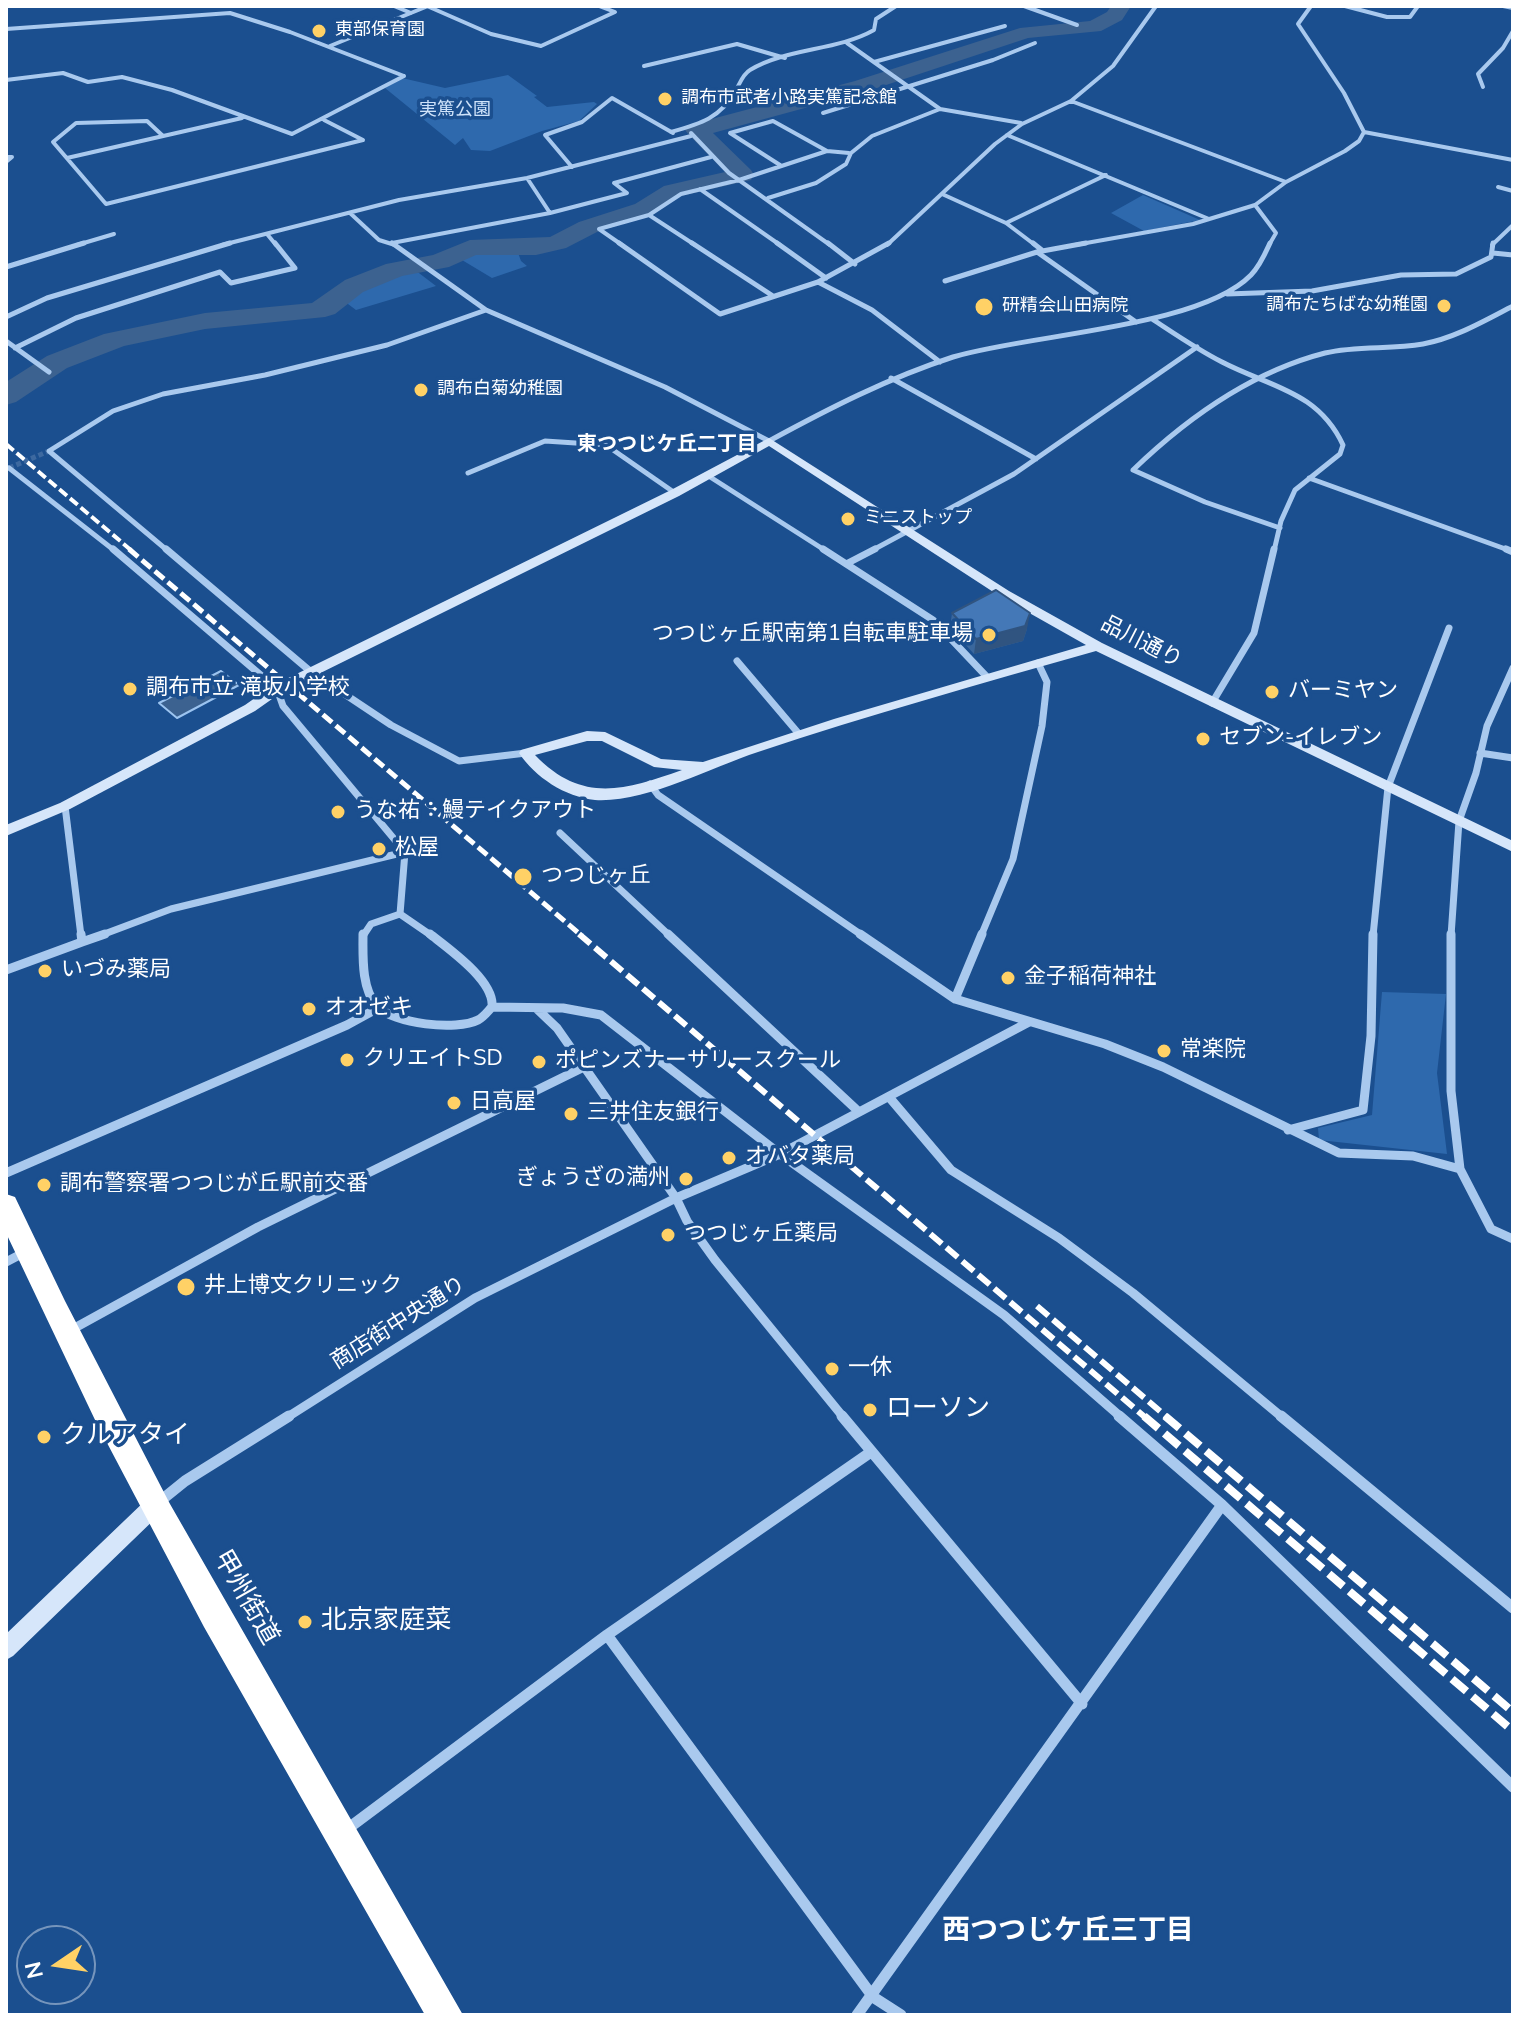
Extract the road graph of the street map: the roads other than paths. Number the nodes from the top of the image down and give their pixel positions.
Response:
1 (394, 6) edge
2 (427, 6) edge
3 (599, 6) edge
4 (896, 6) edge
5 (1024, 6) edge
6 (1156, 6) edge
7 (1298, 6) edge
8 (1345, 6) edge
9 (1418, 6) edge
10 (1503, 6) edge
11 (1309, 7) edge
12 (1513, 8) edge
13 (411, 13) junction
14 (1077, 25) dead end
15 (1005, 26) dead end
16 (6, 29) edge
17 (1513, 31) edge
18 (847, 43) junction
19 (1035, 43) dead end
20 (329, 46) junction
21 (785, 58) junction
22 (874, 62) junction
23 (644, 66) dead end
24 (6, 80) edge
25 (906, 86) junction
26 (1483, 87) dead end
27 (1071, 101) junction
28 (940, 109) junction
29 (823, 113) dead end
30 (244, 117) junction
31 (324, 120) junction
32 (1022, 124) junction
33 (689, 127) junction
34 (671, 132) junction
35 (1364, 132) junction
36 (1007, 135) junction
37 (163, 136) junction
38 (691, 136) junction
39 (680, 139) junction
40 (827, 151) junction
41 (849, 153) junction
42 (711, 157) junction
43 (67, 158) junction
44 (1513, 160) edge
45 (780, 165) junction
46 (572, 167) junction
47 (1106, 175) junction
48 (527, 178) junction
49 (739, 180) junction
50 (1286, 182) junction
51 (1498, 187) dead end
52 (700, 189) junction
53 (1513, 191) edge
54 (942, 194) junction
55 (768, 198) junction
56 (1255, 205) junction
57 (350, 213) junction
58 (550, 213) junction
59 (649, 215) junction
60 (1209, 219) junction
61 (1006, 223) junction
62 (1513, 225) edge
63 (114, 234) dead end
64 (267, 234) junction
65 (392, 243) junction
66 (1040, 251) junction
67 (1493, 253) junction
68 (1513, 255) edge
69 (855, 264) junction
70 (6, 267) edge
71 (826, 278) junction
72 (945, 281) dead end
73 (818, 282) junction
74 (1224, 294) junction
75 (773, 296) junction
76 (1513, 306) edge
77 (486, 310) junction
78 (6, 317) edge
79 (1152, 319) junction
80 (1136, 322) junction
81 (6, 341) edge
82 (1197, 347) junction
83 (15, 348) junction
84 (940, 362) junction
85 (49, 372) dead end
86 (891, 378) junction
87 (1257, 379) junction
88 (769, 441) junction
89 (1036, 459) junction
90 (9, 468) dead end
91 (468, 473) dead end
92 (707, 475) junction
93 (1309, 478) junction
94 (675, 493) junction
95 (1280, 528) junction
96 (910, 532) junction
97 (1513, 552) edge
98 (848, 563) junction
99 (1449, 628) dead end
100 (1097, 646) junction
101 (737, 661) dead end
102 (1038, 663) junction
103 (1513, 668) edge
104 (310, 671) junction
105 (987, 677) junction
106 (277, 689) junction
107 (1212, 703) junction
108 (799, 734) junction
109 (526, 753) junction
110 (1480, 753) junction
111 (1513, 758) edge
112 (700, 766) junction
113 (650, 784) junction
114 (1388, 787) junction
115 (65, 806) junction
116 (1459, 821) junction
117 (6, 831) edge
118 (560, 833) dead end
119 (1513, 847) edge
120 (405, 852) junction
121 (400, 914) junction
122 (82, 942) junction
123 (6, 970) edge
124 (955, 999) junction
125 (492, 1007) junction
126 (378, 1008) junction
127 (537, 1009) junction
128 (1029, 1022) junction
129 (584, 1067) junction
130 (889, 1097) junction
131 (858, 1111) junction
132 (1287, 1130) junction
133 (780, 1154) junction
134 (1460, 1169) junction
135 (6, 1173) edge
136 (676, 1198) junction
137 (6, 1205) edge
138 (1513, 1239) edge
139 (16, 1256) edge
140 (67, 1333) junction
141 (871, 1452) junction
142 (155, 1505) junction
143 (1222, 1505) junction
144 (1513, 1608) edge
145 (607, 1635) junction
146 (6, 1649) edge
147 (1082, 1704) junction
148 (1513, 1787) edge
149 (340, 1835) junction
150 (873, 1997) junction
151 (445, 2015) edge
152 (857, 2015) edge
153 (901, 2015) edge

1 - 13 street
2 - 3 street
2 - 13 street
4 - 18 street
5 - 14 street
6 - 27 street
7 - 11 street
8 - 9 street
10 - 12 street
11 - 35 street
13 - 20 street
15 - 22 street
16 - 20 street
17 - 26 street
18 - 21 street
18 - 22 street
19 - 25 street
20 - 31 street
21 - 23 street
21 - 33 street
22 - 25 street
24 - 30 street
25 - 28 street
25 - 29 street
27 - 32 street
27 - 50 street
28 - 32 street
28 - 41 street
30 - 31 street
30 - 37 street
31 - 43 street
32 - 36 street
33 - 34 street
33 - 38 street
34 - 39 street
34 - 46 street
35 - 44 street
35 - 50 street
36 - 47 street
36 - 54 street
37 - 43 street
37 - 43 street
38 - 39 street
38 - 42 street
39 - 46 street
40 - 41 street
40 - 45 street
40 - 45 street
41 - 55 street
42 - 49 street
42 - 58 street
45 - 49 street
46 - 48 street
47 - 60 street
47 - 61 street
48 - 57 street
48 - 58 street
49 - 52 street
49 - 55 street
50 - 56 street
51 - 53 street
52 - 59 street
52 - 71 street
54 - 61 street
54 - 69 street
55 - 69 street
56 - 60 street
56 - 74 street
57 - 64 street
57 - 65 street
58 - 65 street
59 - 75 street
59 - 75 street
60 - 66 street
61 - 66 street
62 - 67 street
63 - 70 street
64 - 78 street
64 - 83 street
65 - 77 street
66 - 72 street
66 - 80 street
67 - 68 street
67 - 74 street
69 - 71 street
71 - 73 street
73 - 75 street
73 - 84 street
74 - 79 street
76 - 87 street
77 - 88 street
77 - 104 street
79 - 80 street
79 - 82 street
80 - 84 street
81 - 83 street
82 - 87 street
82 - 89 street
83 - 85 street
84 - 86 street
86 - 88 street
86 - 89 street
87 - 93 street
87 - 95 street
88 - 92 street
88 - 96 street, 品川通り
89 - 96 street
90 - 106 street
91 - 94 street
92 - 94 street
92 - 98 street
93 - 95 street
93 - 97 street
94 - 104 street
95 - 107 street
96 - 98 street
96 - 100 street, 品川通り
98 - 105 street
99 - 114 street
100 - 102 street
100 - 107 street, 品川通り
101 - 108 street
102 - 105 street
102 - 124 street
103 - 110 street
104 - 106 street
104 - 109 street
105 - 108 street
106 - 115 street
106 - 120 street
107 - 114 street, 品川通り
108 - 112 street
109 - 112 street
109 - 113 street
110 - 111 street
110 - 116 street
112 - 113 street
113 - 124 street
114 - 116 street, 品川通り
114 - 132 street
115 - 117 street
115 - 122 street
116 - 119 street, 品川通り
116 - 134 street
118 - 131 street
120 - 121 street
120 - 122 street
121 - 125 street
121 - 126 street
122 - 123 street
124 - 128 street
125 - 126 street
125 - 127 street
126 - 135 street
127 - 129 street
127 - 133 street
128 - 130 street, 商店街中央通り
128 - 132 street
129 - 136 street
129 - 140 street
130 - 131 street, 商店街中央通り
130 - 144 street
131 - 133 street, 商店街中央通り
132 - 134 street
133 - 136 street, 商店街中央通り
133 - 143 street
134 - 138 street
136 - 141 street
136 - 142 street, 商店街中央通り
137 - 139 highway, 甲州街道
139 - 140 highway, 甲州街道
140 - 142 highway, 甲州街道
141 - 145 street
141 - 147 street
142 - 146 street
142 - 149 highway, 甲州街道
143 - 147 street
143 - 148 street
145 - 149 street
145 - 150 street
147 - 150 street
149 - 151 highway, 甲州街道
150 - 152 street
150 - 153 street

